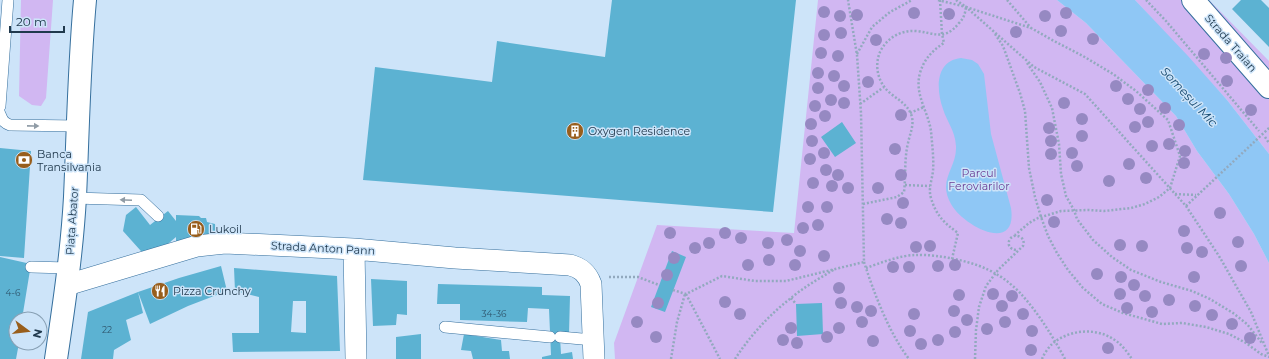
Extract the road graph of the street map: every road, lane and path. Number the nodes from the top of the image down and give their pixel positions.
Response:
1 (8, 0) edge
2 (85, 0) edge
3 (848, 0) edge
4 (912, 0) edge
5 (939, 0) edge
6 (956, 0) edge
7 (1007, 0) edge
8 (1146, 0) edge
9 (1193, 0) edge
10 (966, 7) junction
11 (1031, 28) junction
12 (992, 30) junction
13 (942, 34) junction
14 (857, 55) junction
15 (1025, 60) junction
16 (884, 87) junction
17 (1269, 87) edge
18 (860, 104) junction
19 (0, 106) edge
20 (924, 107) junction
21 (910, 113) junction
22 (0, 114) edge
23 (77, 126) junction
24 (1269, 128) edge
25 (1259, 131) dead end
26 (1265, 137) dead end
27 (1269, 143) edge
28 (905, 185) junction
29 (930, 186) junction
30 (1170, 188) junction
31 (1175, 194) junction
32 (1197, 195) junction
33 (74, 198) junction
34 (863, 204) junction
35 (1186, 206) junction
36 (1074, 210) junction
37 (158, 216) dead end
38 (1041, 217) junction
39 (1015, 235) junction
40 (354, 249) junction
41 (1017, 250) junction
42 (952, 259) junction
43 (864, 262) junction
44 (30, 267) dead end
45 (837, 268) junction
46 (866, 268) junction
47 (996, 273) junction
48 (68, 277) junction
49 (605, 277) dead end
50 (659, 284) dead end
51 (673, 290) dead end
52 (686, 294) junction
53 (791, 298) junction
54 (796, 304) dead end
55 (445, 327) dead end
56 (1055, 342) junction
57 (1265, 347) junction
58 (594, 349) edge
59 (1269, 358) edge
60 (56, 359) edge
61 (356, 359) edge
62 (671, 359) edge
63 (720, 359) edge
64 (735, 359) edge
65 (910, 359) edge
66 (975, 359) edge
67 (1042, 359) edge
68 (1065, 359) edge
69 (1132, 359) edge

1 - 19 lane
2 - 23 main road, Piața Abator
3 - 14 path
4 - 14 path
5 - 10 path
5 - 13 path
6 - 10 path
7 - 11 path
8 - 25 path
9 - 17 main road, Strada Traian
10 - 11 path
10 - 12 path
10 - 13 path
11 - 30 path
12 - 15 path
12 - 38 path
13 - 16 path
13 - 20 path
14 - 18 path
15 - 30 path
15 - 36 path
16 - 18 path
16 - 21 path
18 - 34 path
20 - 21 path
20 - 29 path
21 - 28 path
22 -> 23 lane
23 - 33 main road, Piața Abator
24 - 32 path
26 - 27 path
28 - 29 path
28 - 34 path
29 - 42 path
30 - 31 path
30 - 36 path
31 - 32 path
31 - 35 path
32 - 35 path
37 -> 33 lane
33 - 48 main road, Piața Abator
34 - 43 path
35 - 57 path
36 - 38 path
36 - 57 path
38 - 39 path
38 - 59 path
39 - 41 path
39 - 41 path
40 - 48 street, Strada Anton Pann
40 - 58 street, Strada Anton Pann
40 - 61 street
41 - 47 path
42 - 46 path
42 - 47 path
43 - 45 path
43 - 46 path
44 - 48 lane
45 - 52 path
45 - 53 path
46 - 65 path
47 - 56 path
47 - 66 path
48 - 60 main road, Piața Abator
49 - 50 path
51 - 52 path
52 - 62 path
52 - 63 path
53 - 54 path
53 - 64 path
55 - 58 lane
56 - 67 path
56 - 68 path
56 - 69 path
57 - 59 path

